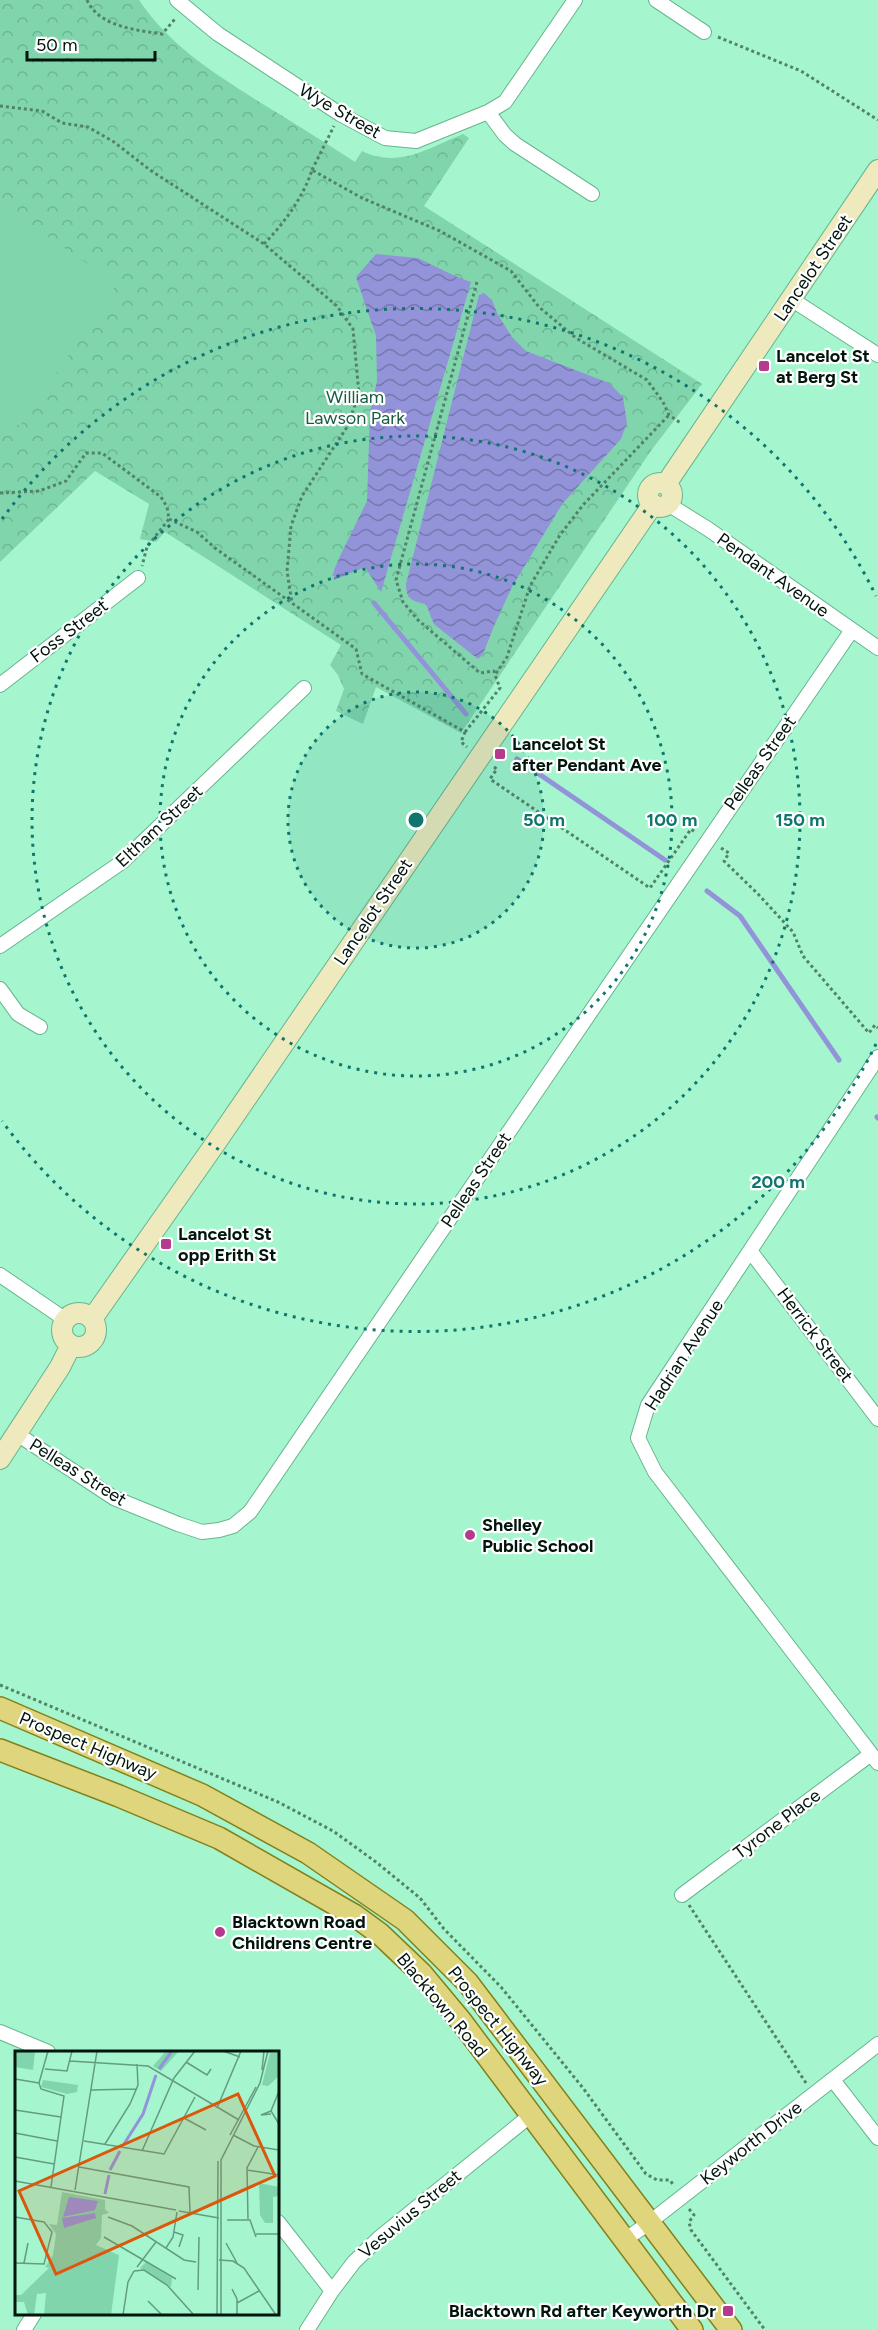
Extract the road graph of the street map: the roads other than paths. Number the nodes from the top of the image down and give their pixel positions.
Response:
1 (575, 0) edge
2 (656, 0) edge
3 (180, 4) edge
4 (705, 32) road end
5 (488, 112) junction
6 (878, 170) edge
7 (592, 194) dead end
8 (791, 299) junction
9 (878, 355) edge
10 (660, 504) junction
11 (138, 578) road end
12 (852, 630) junction
13 (878, 648) edge
14 (0, 685) edge
15 (304, 688) dead end
16 (0, 946) edge
17 (0, 989) edge
18 (40, 1027) dead end
19 (878, 1058) edge
20 (751, 1252) junction
21 (0, 1275) edge
22 (92, 1319) junction
23 (66, 1320) junction
24 (71, 1345) junction
25 (878, 1419) edge
26 (17, 1434) junction
27 (0, 1459) edge
28 (0, 1708) edge
29 (0, 1750) edge
30 (875, 1759) edge
31 (682, 1895) road end
32 (0, 2032) edge
33 (878, 2044) edge
34 (46, 2051) edge
35 (833, 2080) junction
36 (531, 2115) junction
37 (878, 2138) edge
38 (650, 2222) junction
39 (279, 2223) edge
40 (623, 2241) junction
41 (332, 2291) junction
42 (33, 2315) edge
43 (24, 2330) edge
44 (307, 2330) edge
45 (692, 2330) edge
46 (731, 2330) edge

1 - 5 street, Wye Street
2 - 4 street
3 - 5 street, Wye Street
5 - 7 street
6 - 8 street, Lancelot Street
8 - 9 street
8 - 10 street, Lancelot Street
10 - 12 street, Pendant Avenue
10 - 22 street, Lancelot Street
11 - 14 street, Foss Street
12 - 13 street, Pendant Avenue
12 - 26 street, Pelleas Street
15 - 16 street, Eltham Street
17 - 18 street
19 - 20 street, Hadrian Avenue
20 - 25 street, Herrick Street
20 - 30 street, Hadrian Avenue
21 - 23 street
22 - 23 street
22 - 24 street
23 - 24 street
24 - 26 street
26 - 27 street
28 - 38 main road, Prospect Highway
29 - 36 main road, Blacktown Road
30 - 31 street, Tyrone Place
32 - 34 street
33 - 35 street, Keyworth Drive
35 - 37 street
35 - 38 street, Keyworth Drive
36 - 40 main road, Blacktown Road
36 - 41 street, Vesuvius Street
38 - 40 street, Keyworth Drive
38 - 46 main road, Prospect Highway
39 - 41 street
40 - 45 main road, Blacktown Road
41 - 44 street, Vesuvius Street
42 - 43 street

